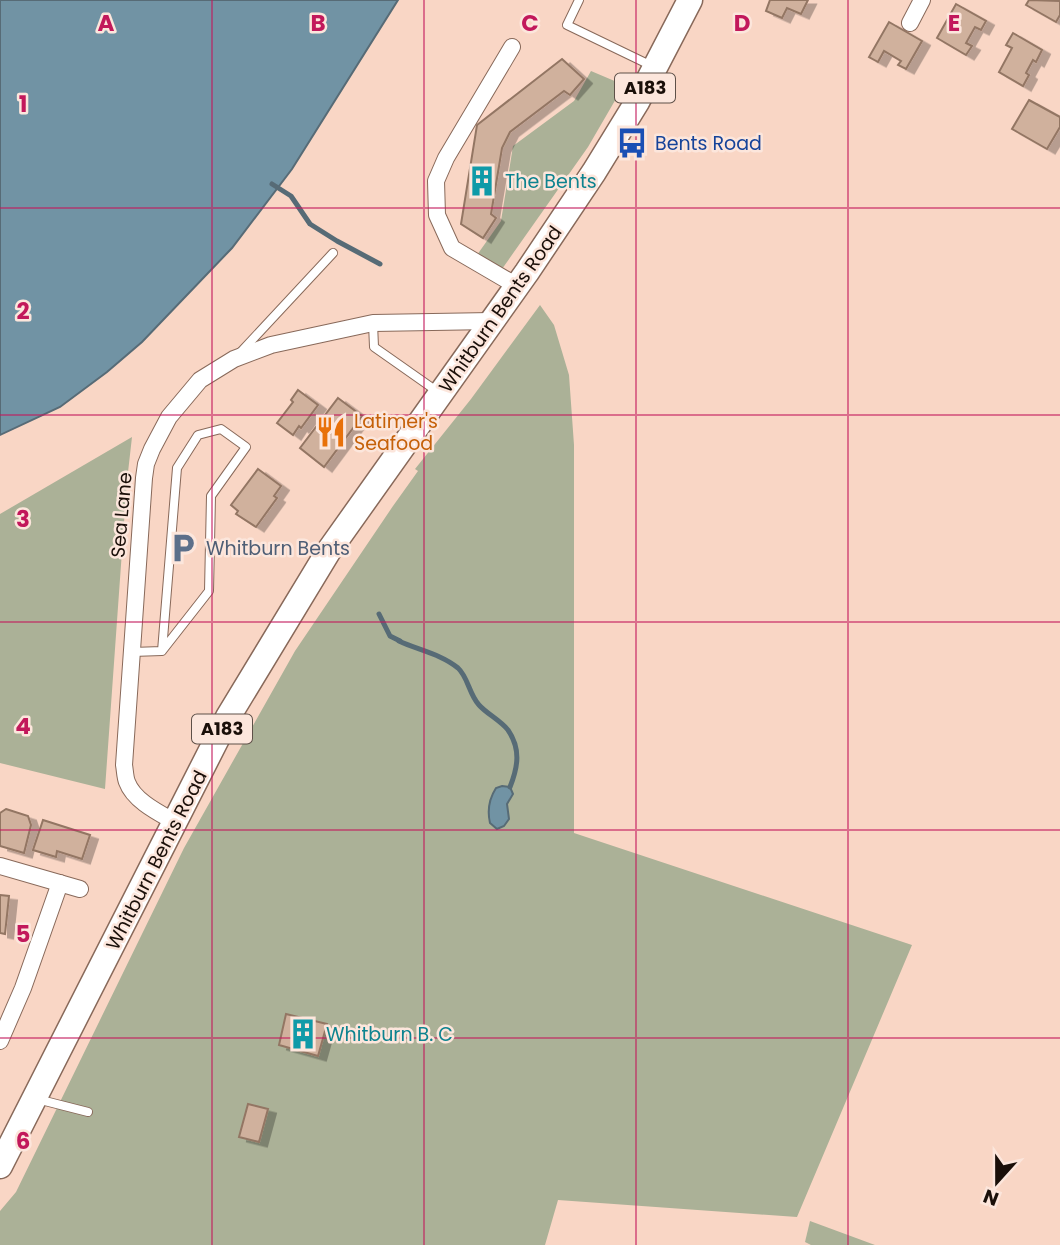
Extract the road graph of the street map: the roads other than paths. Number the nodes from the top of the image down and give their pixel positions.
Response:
1 (579, 0) edge
2 (690, 0) edge
3 (922, 0) edge
4 (911, 23) dead end
5 (512, 47) dead end
6 (655, 68) junction
7 (333, 253) dead end
8 (517, 286) junction
9 (486, 321) junction
10 (373, 323) junction
11 (234, 359) junction
12 (441, 394) junction
13 (162, 651) junction
14 (132, 652) junction
15 (175, 822) junction
16 (0, 866) edge
17 (60, 883) junction
18 (80, 888) dead end
19 (0, 1041) edge
20 (34, 1098) junction
21 (88, 1112) dead end
22 (0, 1166) edge

1 - 6 lane
2 - 6 main road, Whitburn Bents Road / A183
3 - 4 street
5 - 8 street
6 - 8 main road, Whitburn Bents Road / A183
7 - 11 lane
8 - 9 main road, Whitburn Bents Road / A183
9 - 10 street, Sea Lane
9 - 12 main road, Whitburn Bents Road / A183
10 - 11 street, Sea Lane
10 - 12 lane
11 - 14 street, Sea Lane
12 - 15 main road, Whitburn Bents Road / A183
13 - 13 lane
13 - 14 lane
14 - 15 street, Sea Lane
15 - 20 main road, Whitburn Bents Road / A183
16 - 17 street
17 - 18 street
17 - 19 street
20 - 21 lane
20 - 22 main road, Whitburn Bents Road / A183

